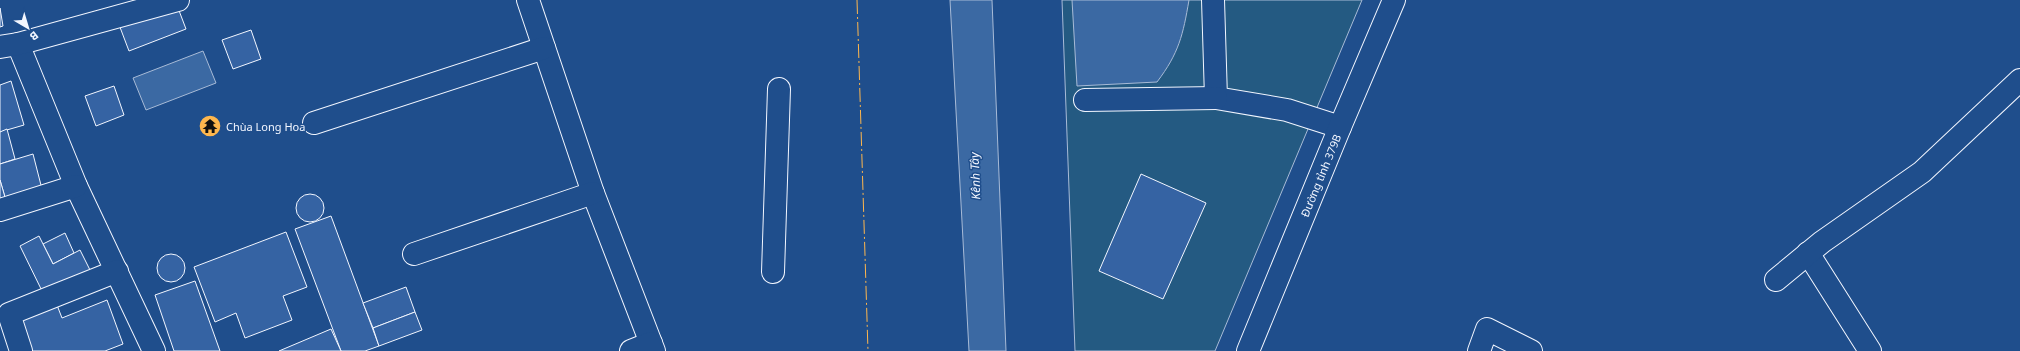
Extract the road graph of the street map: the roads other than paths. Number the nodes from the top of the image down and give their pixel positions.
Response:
1 (178, 0) edge
2 (528, 0) edge
3 (1213, 0) edge
4 (1394, 0) edge
5 (9, 46) edge
6 (544, 48) junction
7 (2020, 80) edge
8 (779, 89) dead end
9 (1216, 98) junction
10 (1085, 100) dead end
11 (314, 123) dead end
12 (1340, 126) junction
13 (76, 186) junction
14 (593, 193) junction
15 (0, 210) edge
16 (1808, 253) junction
17 (414, 254) dead end
18 (117, 271) junction
19 (773, 272) dead end
20 (1776, 280) dead end
21 (652, 347) edge
22 (21, 351) edge
23 (154, 351) edge
24 (631, 351) edge
25 (1248, 351) edge
26 (1479, 351) edge
27 (1531, 351) edge
28 (1870, 351) edge

1 - 5 street
2 - 6 street
3 - 9 street
4 - 12 street, Đường tỉnh 379B
5 - 13 street
6 - 11 street
6 - 14 street
7 - 16 street
8 - 19 street
9 - 10 street
9 - 12 street
12 - 25 street, Đường tỉnh 379B
13 - 15 street
13 - 18 street
14 - 17 street
14 - 21 street
16 - 20 street
16 - 28 street
18 - 22 street
18 - 23 street
21 - 24 street
26 - 27 street

